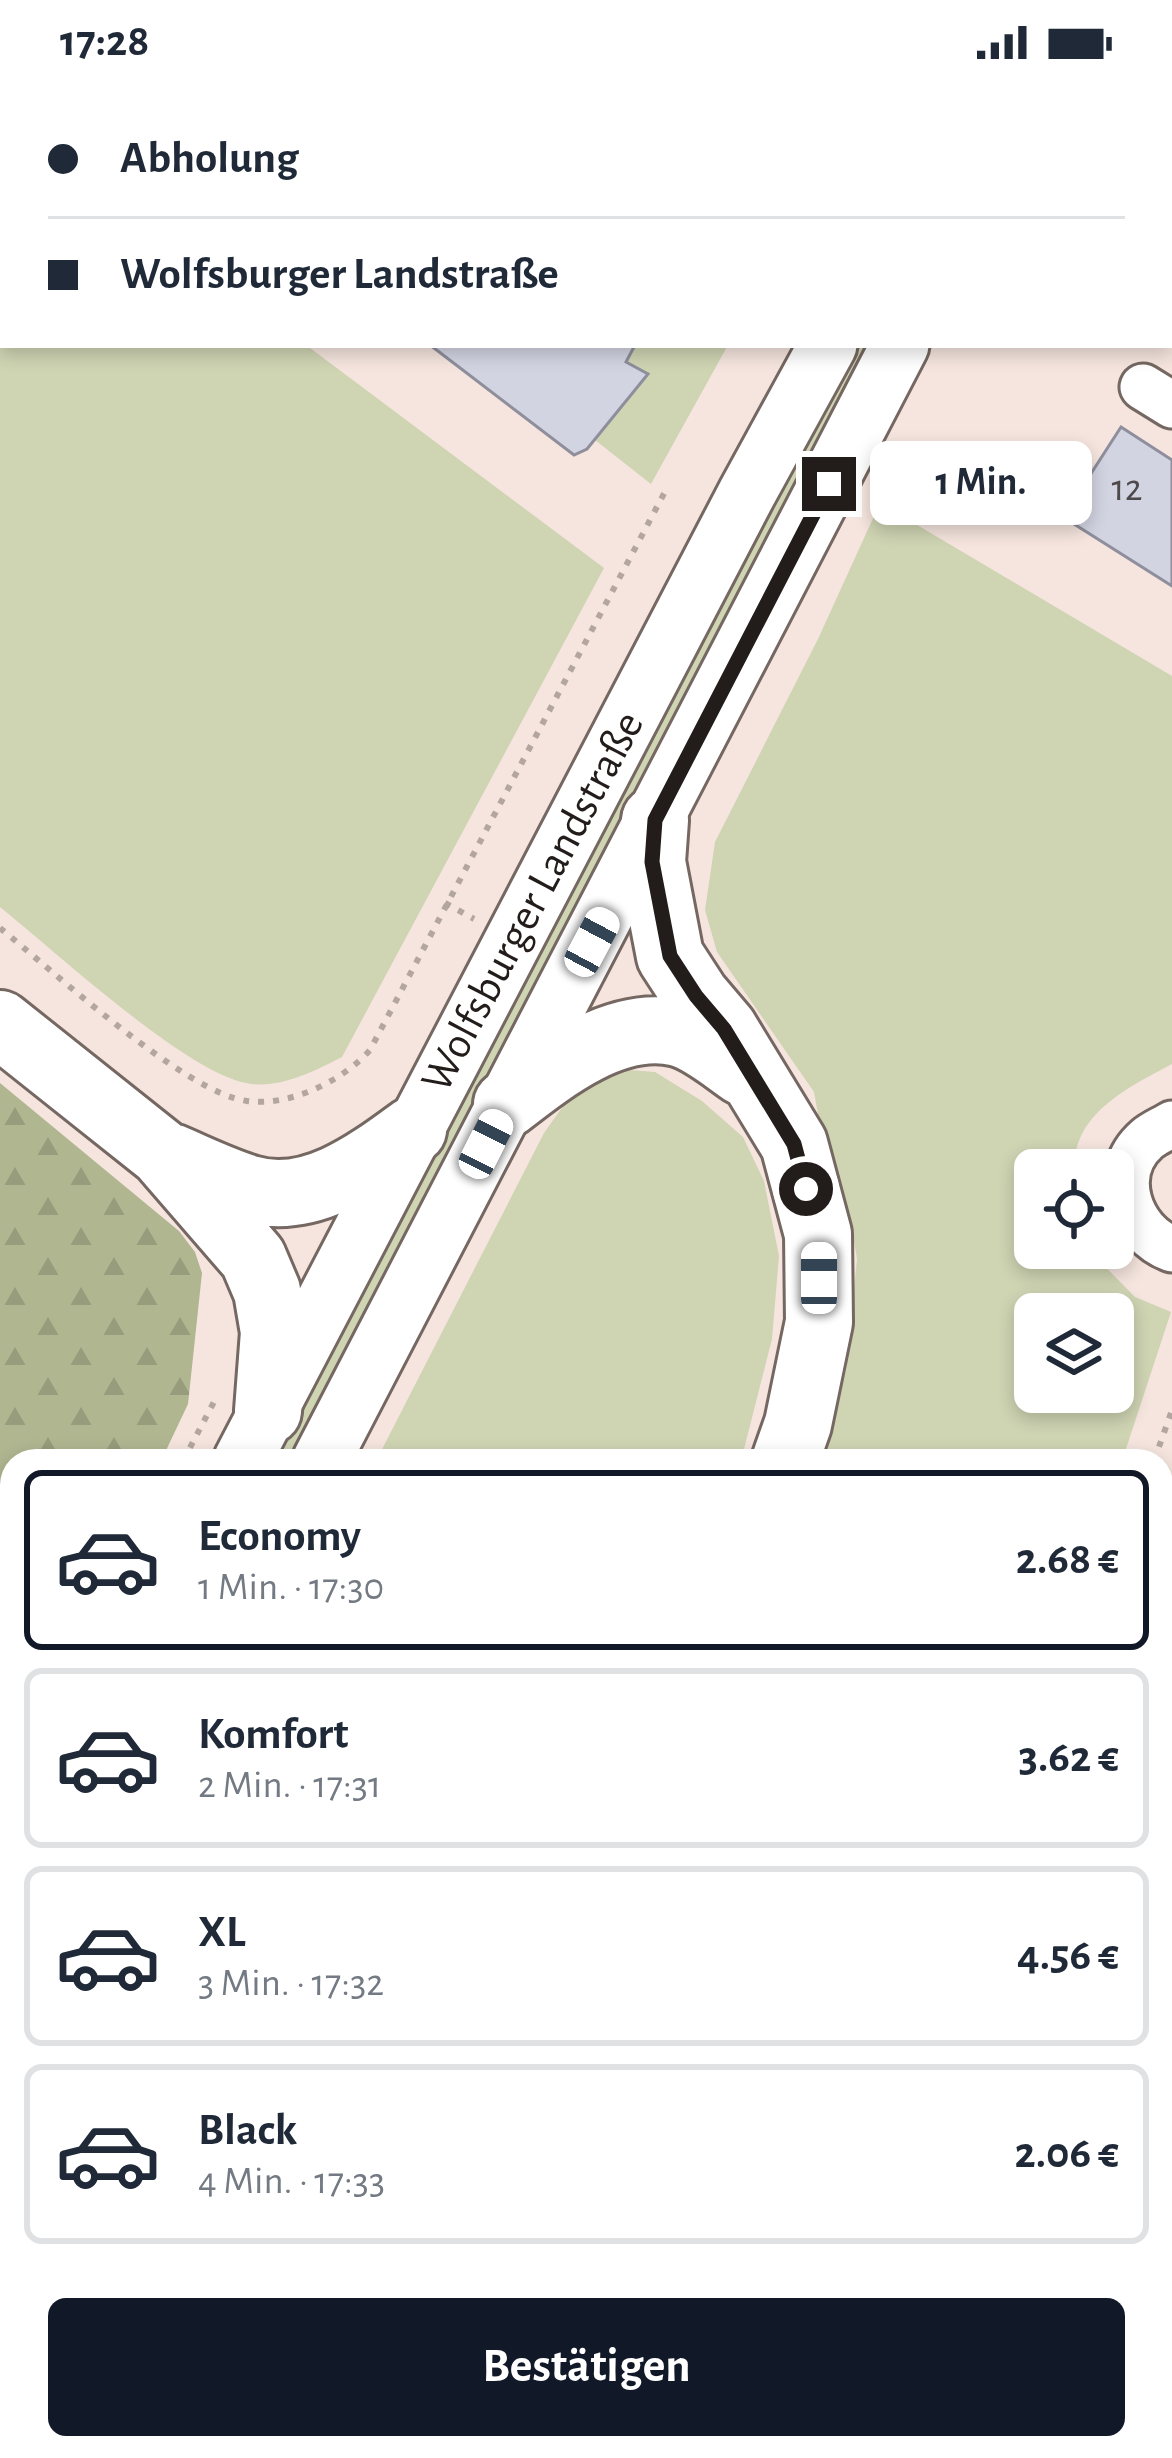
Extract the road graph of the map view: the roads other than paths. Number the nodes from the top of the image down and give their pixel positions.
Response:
1 (826, 348) edge
2 (898, 348) edge
3 (655, 820) junction
4 (0, 1024) edge
5 (754, 1079) junction
6 (507, 1104) junction
7 (1172, 1124) edge
8 (413, 1130) junction
9 (162, 1154) junction
10 (1172, 1249) edge
11 (255, 1436) edge
12 (327, 1449) edge
13 (789, 1449) edge

1 - 8 main road, Wolfsburger Landstraße
2 - 3 main road, Wolfsburger Landstraße
3 - 5 highway
3 - 6 main road, Wolfsburger Landstraße
4 - 9 highway
5 - 6 highway
5 - 13 highway
6 - 12 main road, Wolfsburger Landstraße
7 - 10 street
8 - 9 highway
8 - 11 main road, Wolfsburger Landstraße
9 - 11 highway

